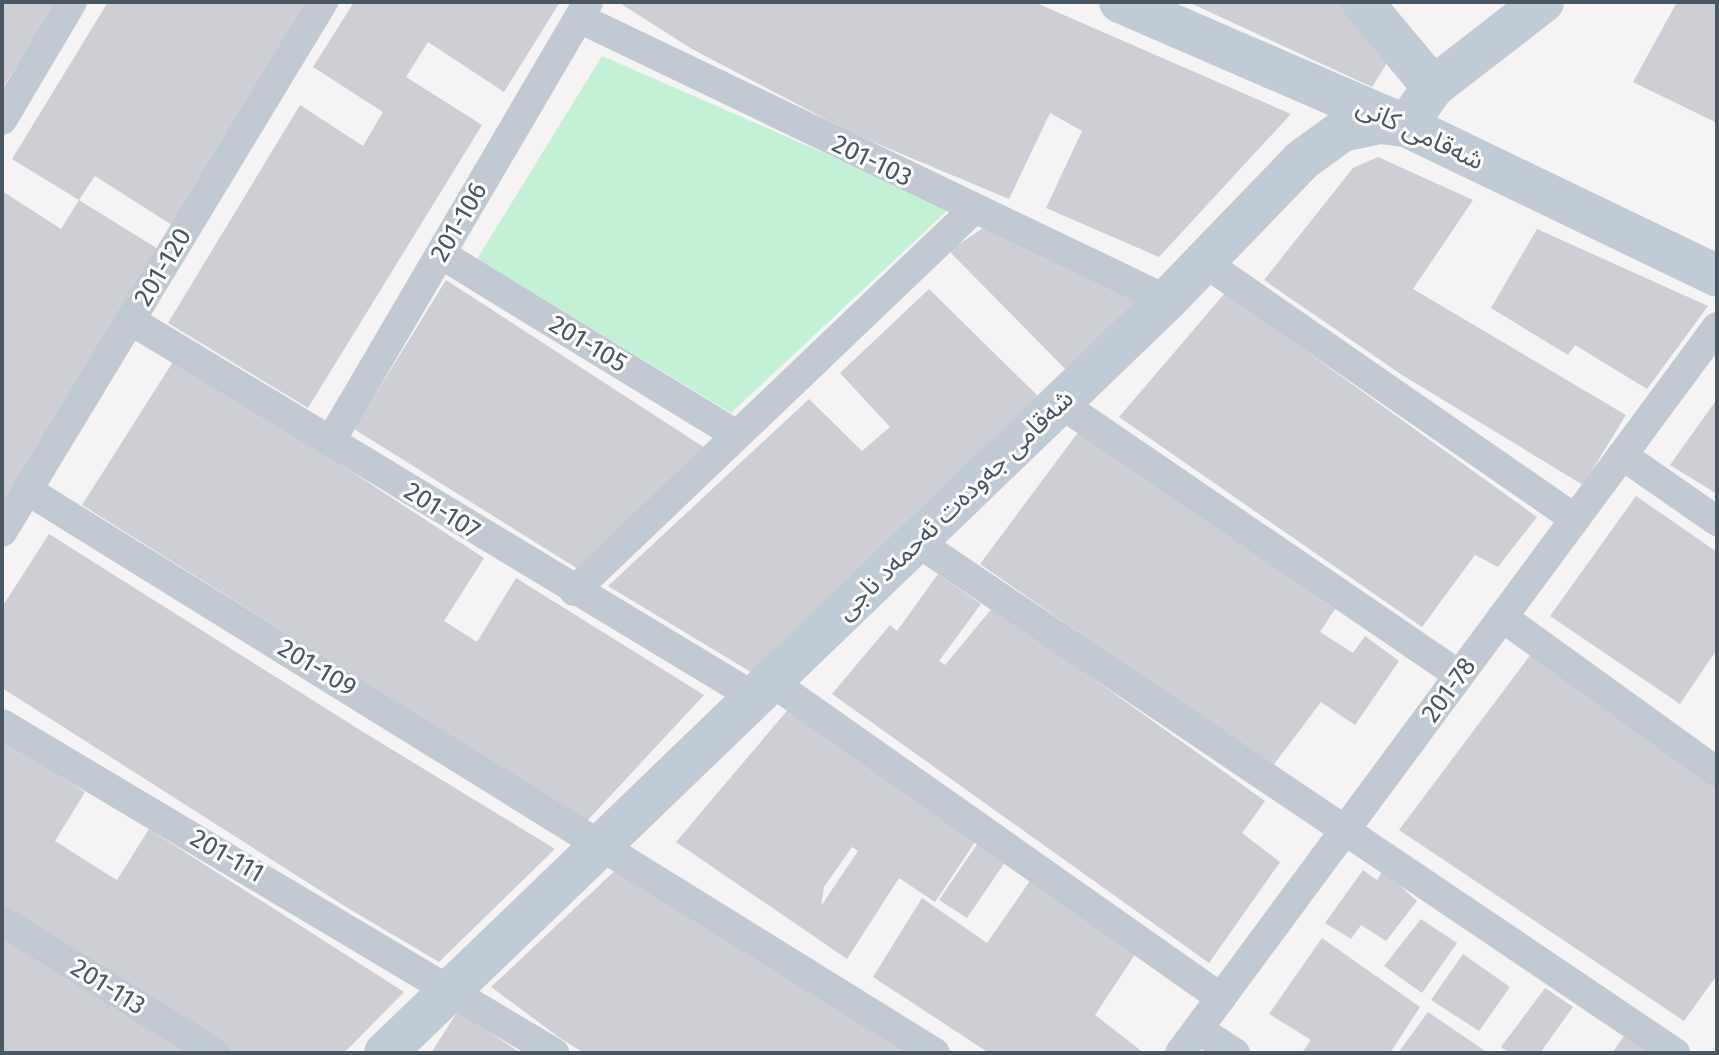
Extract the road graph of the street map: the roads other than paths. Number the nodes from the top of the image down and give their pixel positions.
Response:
1 (72, 2) edge
2 (323, 2) edge
3 (1120, 2) edge
4 (1362, 2) edge
5 (1543, 2) edge
6 (584, 10) edge
7 (1433, 87) junction
8 (2, 120) edge
9 (1406, 126) junction
10 (973, 210) junction
11 (441, 254) junction
12 (1204, 262) junction
13 (1717, 276) edge
14 (1167, 300) junction
15 (130, 320) junction
16 (1717, 327) edge
17 (1060, 403) junction
18 (736, 435) junction
19 (330, 442) junction
20 (1622, 455) junction
21 (27, 490) junction
22 (1575, 519) junction
23 (1717, 521) edge
24 (2, 532) edge
25 (916, 541) junction
26 (574, 591) junction
27 (1502, 617) junction
28 (1459, 675) junction
29 (764, 690) junction
30 (2, 724) edge
31 (1717, 772) edge
32 (1346, 828) junction
33 (606, 845) junction
34 (2, 921) edge
35 (452, 988) junction
36 (1221, 998) junction
37 (1198, 1029) junction
38 (215, 1053) edge
39 (385, 1053) edge
40 (554, 1053) edge
41 (935, 1053) edge
42 (1180, 1053) edge
43 (1235, 1053) edge
44 (1675, 1053) edge

1 - 8 street
2 - 15 street, 201-120
3 - 9 street, شەقامی کانی
4 - 7 street
5 - 7 street
6 - 10 street, 201-103
6 - 11 street, 201-106
7 - 9 street
9 - 12 street, شەقامی جەودەت ئەحمەد ناجی
9 - 13 street, شەقامی کانی
10 - 14 street, 201-103
10 - 18 street
11 - 18 street, 201-105
11 - 19 street, 201-106
12 - 14 street, شەقامی جەودەت ئەحمەد ناجی
12 - 22 street
14 - 17 street, شەقامی جەودەت ئەحمەد ناجی
15 - 19 street, 201-107
15 - 21 street, 201-120
16 - 20 street, 201-78
17 - 25 street, شەقامی جەودەت ئەحمەد ناجی
17 - 28 street
18 - 26 street
19 - 26 street, 201-107
20 - 22 street, 201-78
20 - 23 street
21 - 24 street, 201-120
21 - 33 street, 201-109
22 - 27 street, 201-78
25 - 29 street, شەقامی جەودەت ئەحمەد ناجی
25 - 32 street
26 - 29 street, 201-107
27 - 28 street, 201-78
27 - 31 street
28 - 32 street, 201-78
29 - 33 street, شەقامی جەودەت ئەحمەد ناجی
29 - 36 street, 201-107
30 - 35 street, 201-111
32 - 36 street, 201-78
32 - 44 street
33 - 35 street, شەقامی جەودەت ئەحمەد ناجی
33 - 41 street, 201-109
34 - 38 street, 201-113
35 - 39 street, شەقامی جەودەت ئەحمەد ناجی
35 - 40 street, 201-111
36 - 37 street, 201-78
37 - 42 street, 201-78
37 - 43 street

